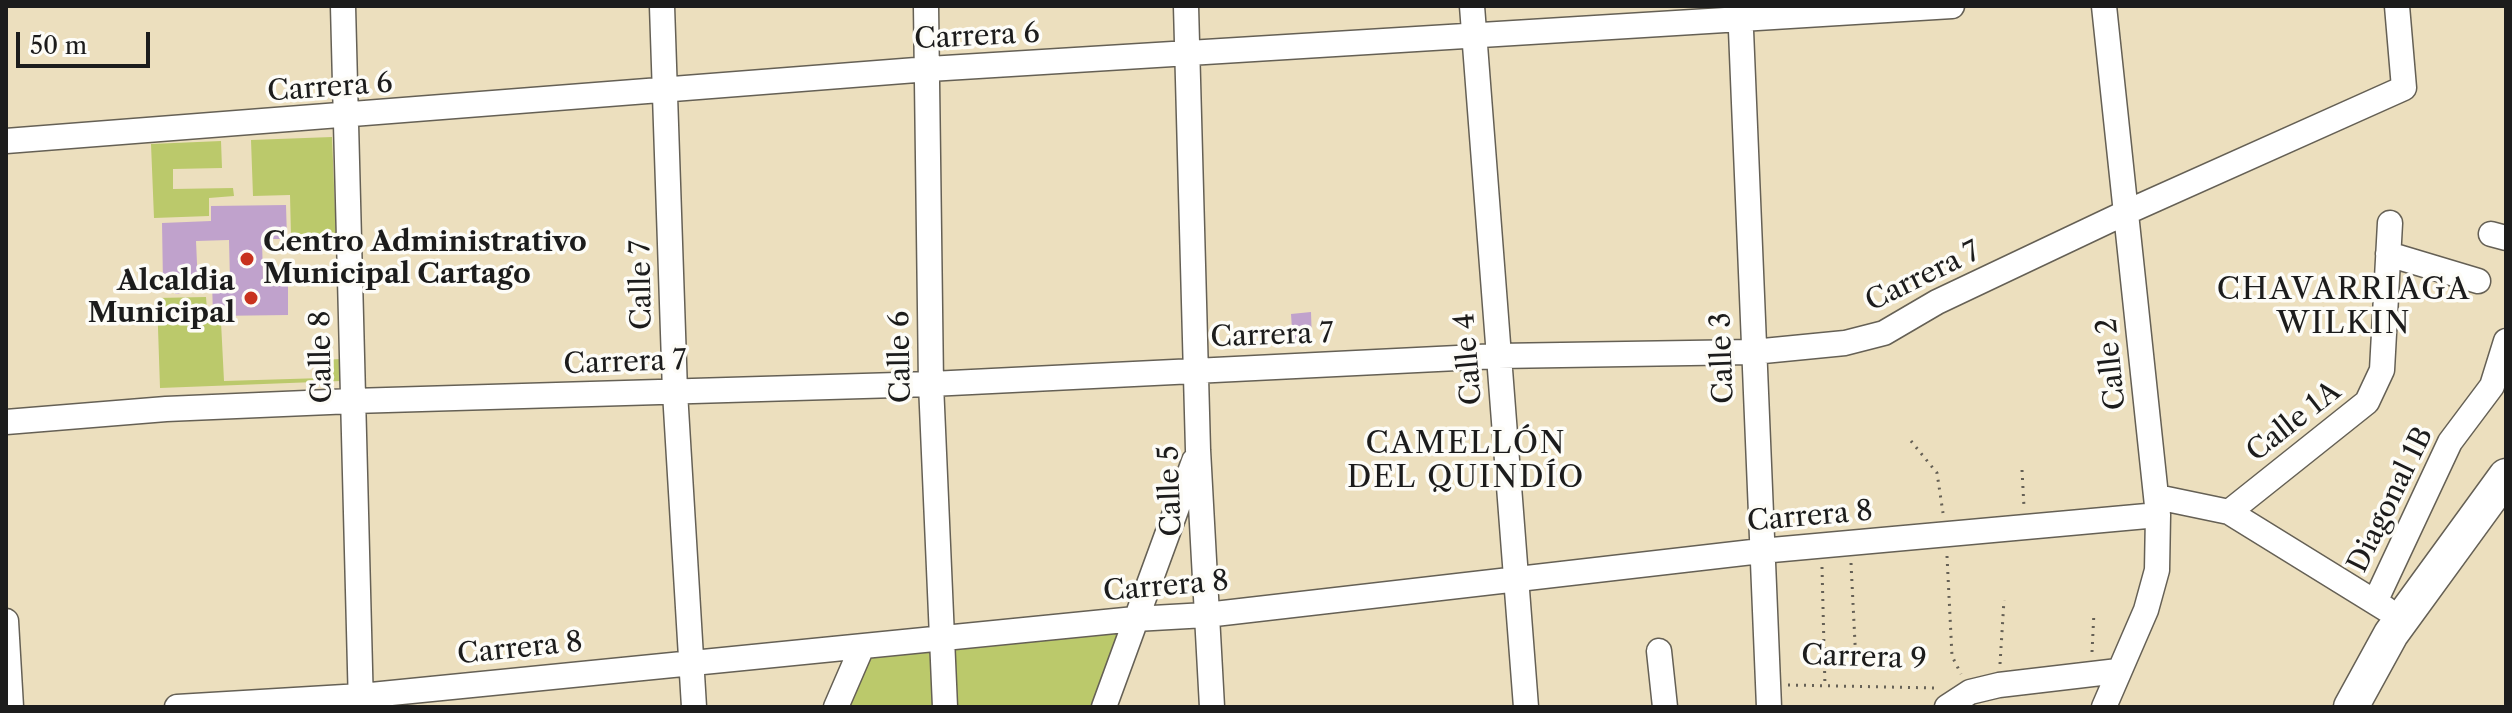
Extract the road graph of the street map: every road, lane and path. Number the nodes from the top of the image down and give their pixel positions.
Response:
1 (343, 6) edge
2 (662, 6) edge
3 (926, 6) edge
4 (1186, 6) edge
5 (1472, 6) edge
6 (1952, 6) edge
7 (2104, 6) edge
8 (2397, 6) edge
9 (1741, 12) edge
10 (1474, 37) junction
11 (1188, 55) junction
12 (929, 69) junction
13 (667, 91) junction
14 (347, 117) junction
15 (6, 141) edge
16 (2127, 212) junction
17 (2390, 223) dead end
18 (2388, 254) junction
19 (2478, 281) dead end
20 (2506, 341) edge
21 (1753, 352) junction
22 (1498, 356) junction
23 (1199, 369) junction
24 (931, 384) junction
25 (675, 392) junction
26 (353, 401) junction
27 (6, 422) edge
28 (1911, 441) dead end
29 (1198, 450) junction
30 (2022, 470) dead end
31 (2506, 476) edge
32 (2158, 506) junction
33 (2229, 512) junction
34 (2026, 527) junction
35 (1946, 535) junction
36 (1850, 543) junction
37 (1821, 546) junction
38 (1761, 551) junction
39 (1518, 579) junction
40 (2004, 600) dead end
41 (2388, 610) junction
42 (2094, 612) dead end
43 (1206, 615) junction
44 (1135, 619) junction
45 (6, 621) edge
46 (944, 640) junction
47 (862, 647) junction
48 (1659, 651) dead end
49 (692, 662) junction
50 (1856, 663) dead end
51 (2118, 671) junction
52 (2090, 675) junction
53 (1999, 685) junction
54 (1825, 687) junction
55 (1769, 696) edge
56 (1957, 700) edge
57 (361, 701) edge
58 (11, 707) edge
59 (177, 707) edge
60 (694, 707) edge
61 (836, 707) edge
62 (945, 707) edge
63 (1104, 707) edge
64 (1212, 707) edge
65 (1526, 707) edge
66 (1665, 707) edge
67 (2104, 707) edge
68 (2351, 707) edge

1 - 14 street, Calle 8
2 - 13 street, Calle 7
3 - 12 street, Calle 6
4 - 11 street, Calle 5
5 - 10 street, Calle 4
6 - 9 street, Carrera 6
7 - 16 street, Calle 2
8 - 16 street, Carrera 7
9 - 10 street, Carrera 6
9 - 21 street, Calle 3
10 - 11 street, Carrera 6
10 - 22 street, Calle 4
11 - 12 street, Carrera 6
11 - 23 street, Calle 5
12 - 13 street, Carrera 6
12 - 24 street, Calle 6
13 - 14 street, Carrera 6
13 - 25 street, Calle 7
14 - 15 street, Carrera 6
14 - 26 street, Calle 8
16 - 21 street, Carrera 7
16 - 32 street, Calle 2
17 - 18 street, Calle 1A
18 - 19 street
18 - 33 street, Calle 1A
20 - 41 street, Diagonal 1B
21 - 22 street, Carrera 7
21 - 38 street, Calle 3
22 - 23 street, Carrera 7
22 - 39 street, Calle 4
23 - 24 street, Carrera 7
23 - 29 street, Calle 5
24 - 25 street, Carrera 7
24 - 46 street, Calle 6
25 - 26 street, Carrera 7
25 - 49 street, Calle 7
26 - 27 street, Carrera 7
26 - 57 street, Calle 8
28 - 35 path
29 - 43 street, Calle 5
29 - 44 street
30 - 34 path
31 - 41 highway
32 - 33 street, Carrera 8
32 - 34 street, Carrera 8
32 - 51 street, Calle 2
33 - 41 street, Carrera 8
34 - 35 street, Carrera 8
35 - 36 street, Carrera 8
35 - 56 path
36 - 37 street, Carrera 8
36 - 50 path
37 - 38 street, Carrera 8
37 - 54 path
38 - 39 street, Carrera 8
38 - 55 street, Calle 3
39 - 43 street, Carrera 8
39 - 65 street, Calle 4
40 - 53 path
41 - 68 highway
42 - 52 path
43 - 44 street, Carrera 8
43 - 64 street, Calle 5
44 - 46 street, Carrera 8
44 - 63 street
45 - 58 street
46 - 47 street, Carrera 8
46 - 62 street, Calle 6
47 - 49 street, Carrera 8
47 - 61 street
48 - 66 street
49 - 57 street, Carrera 8
49 - 60 street, Calle 7
51 - 52 street
51 - 67 street, Calle 2
52 - 53 street
53 - 56 street
54 - 55 path, Carrera 9
54 - 56 path, Carrera 9
57 - 59 street, Carrera 8

